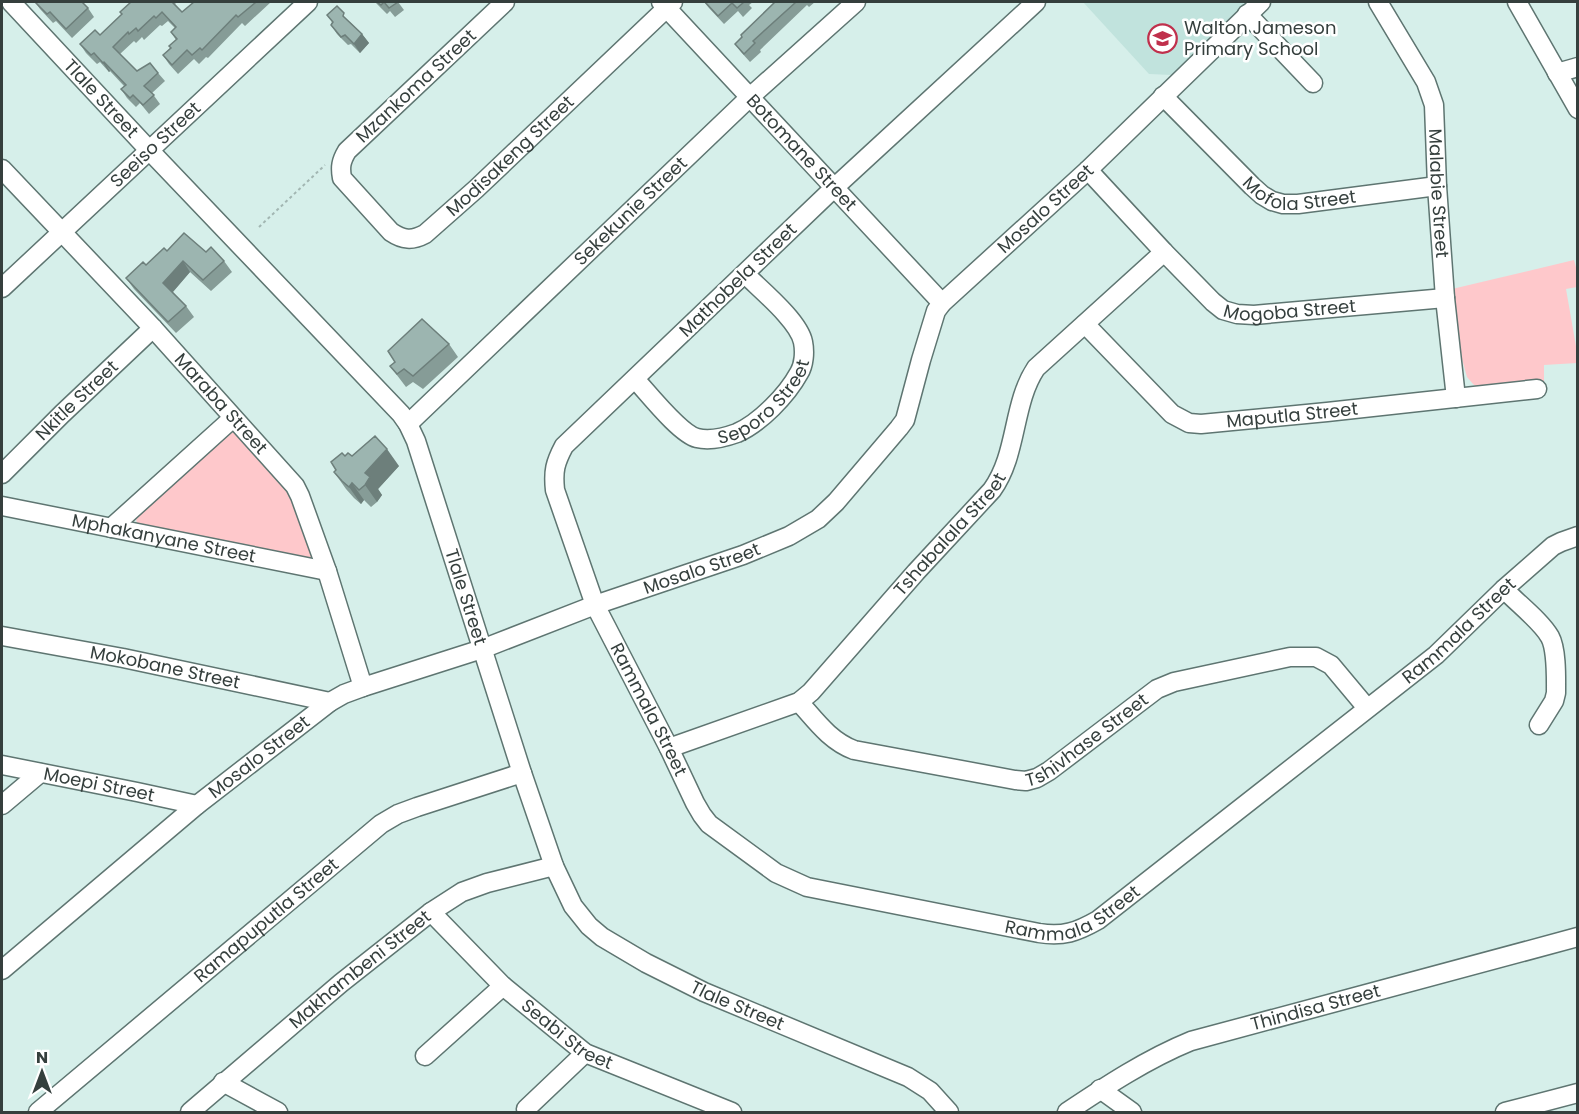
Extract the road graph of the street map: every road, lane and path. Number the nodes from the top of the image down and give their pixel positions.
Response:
1 (11, 2) edge
2 (308, 2) edge
3 (505, 2) edge
4 (856, 2) edge
5 (1036, 2) edge
6 (1261, 2) edge
7 (1378, 2) edge
8 (1517, 2) edge
9 (667, 4) edge
10 (1247, 14) junction
11 (1578, 67) edge
12 (1557, 73) junction
13 (1313, 82) dead end
14 (1163, 96) junction
15 (750, 97) junction
16 (1578, 109) edge
17 (150, 151) junction
18 (344, 157) junction
19 (2, 168) edge
20 (1088, 170) junction
21 (342, 178) joint
22 (1437, 186) junction
23 (835, 187) junction
24 (259, 227) dead end
25 (61, 231) junction
26 (1164, 252) junction
27 (745, 274) junction
28 (2, 288) edge
29 (1445, 298) junction
30 (942, 303) junction
31 (1086, 324) junction
32 (153, 328) junction
33 (635, 379) junction
34 (1537, 389) dead end
35 (1456, 398) junction
36 (233, 418) junction
37 (408, 424) junction
38 (2, 474) edge
39 (2, 506) edge
40 (111, 528) junction
41 (1578, 536) edge
42 (327, 571) junction
43 (1504, 589) junction
44 (595, 605) junction
45 (2, 636) edge
46 (482, 649) junction
47 (363, 687) junction
48 (330, 702) junction
49 (799, 702) junction
50 (1367, 708) junction
51 (1539, 725) dead end
52 (669, 748) junction
53 (2, 765) edge
54 (40, 773) junction
55 (522, 773) junction
56 (196, 805) junction
57 (2, 806) edge
58 (554, 866) junction
59 (431, 912) junction
60 (1578, 936) edge
61 (2, 970) edge
62 (503, 986) junction
63 (585, 1053) junction
64 (425, 1056) dead end
65 (223, 1083) junction
66 (1100, 1089) junction
67 (1578, 1093) edge
68 (526, 1109) dead end
69 (38, 1113) edge
70 (190, 1113) edge
71 (278, 1113) edge
72 (732, 1113) edge
73 (949, 1113) edge
74 (1067, 1113) edge
75 (1132, 1113) edge
76 (1505, 1113) edge

1 - 17 street, Tlale Street
2 - 17 street, Seeiso Street
3 - 18 street, Mzankoma Street
4 - 15 street, Sekekunie Street
5 - 23 street, Mathobela Street
6 - 10 street, Mosalo Street
7 - 22 street, Malabie Street
8 - 12 street
9 - 15 street, Botomane Street
9 - 21 street, Modisakeng Street
10 - 13 street
10 - 14 street, Mosalo Street
11 - 12 street
12 - 16 street
14 - 20 street, Mosalo Street
14 - 22 street, Mofola Street
15 - 23 street, Botomane Street
15 - 37 street, Sekekunie Street
17 - 25 street, Seeiso Street
17 - 37 street, Tlale Street
18 - 21 street, Mzankoma Street
18 - 24 path
19 - 25 street, Maraba Street
20 - 26 street, Mogoba Street
20 - 30 street, Mosalo Street
22 - 29 street, Malabie Street
23 - 27 street, Mathobela Street
23 - 30 street, Botomane Street
25 - 28 street, Seeiso Street
25 - 32 street, Maraba Street
26 - 29 street, Mogoba Street
26 - 31 street, Tshabalala Street
27 - 33 street, Mathobela Street
27 - 33 street, Seporo Street
29 - 35 street, Malabie Street
30 - 44 street, Mosalo Street
31 - 35 street, Maputla Street
31 - 49 street, Tshabalala Street
32 - 36 street, Maraba Street
32 - 38 street, Nkitle Street
33 - 44 street, Mathobela Street
34 - 35 street, Maputla Street
36 - 40 street
36 - 42 street, Maraba Street
37 - 46 street, Tlale Street
39 - 40 street, Mphakanyane Street
40 - 42 street, Mphakanyane Street
41 - 43 street, Rammala Street
42 - 47 street, Maraba Street
43 - 50 street, Rammala Street
43 - 51 street
44 - 46 street, Mosalo Street
44 - 52 street, Rammala Street
45 - 48 street, Mokobane Street
46 - 47 street, Mosalo Street
46 - 55 street, Tlale Street
47 - 48 street, Mosalo Street
48 - 56 street, Mosalo Street
49 - 50 street, Tshivhase Street
49 - 52 street, Tshabalala Street
50 - 52 street, Rammala Street
53 - 54 street, Moepi Street
54 - 56 street, Moepi Street
54 - 57 street
55 - 58 street, Tlale Street
55 - 69 street, Ramapuputla Street
56 - 61 street, Mosalo Street
58 - 59 street, Makhambeni Street
58 - 73 street, Tlale Street
59 - 62 street, Seabi Street
59 - 65 street, Makhambeni Street
60 - 66 street, Thindisa Street
62 - 63 street, Seabi Street
62 - 64 street
63 - 68 street
63 - 72 street, Seabi Street
65 - 70 street, Makhambeni Street
65 - 71 street
66 - 74 street, Thindisa Street
66 - 75 street
67 - 76 street

